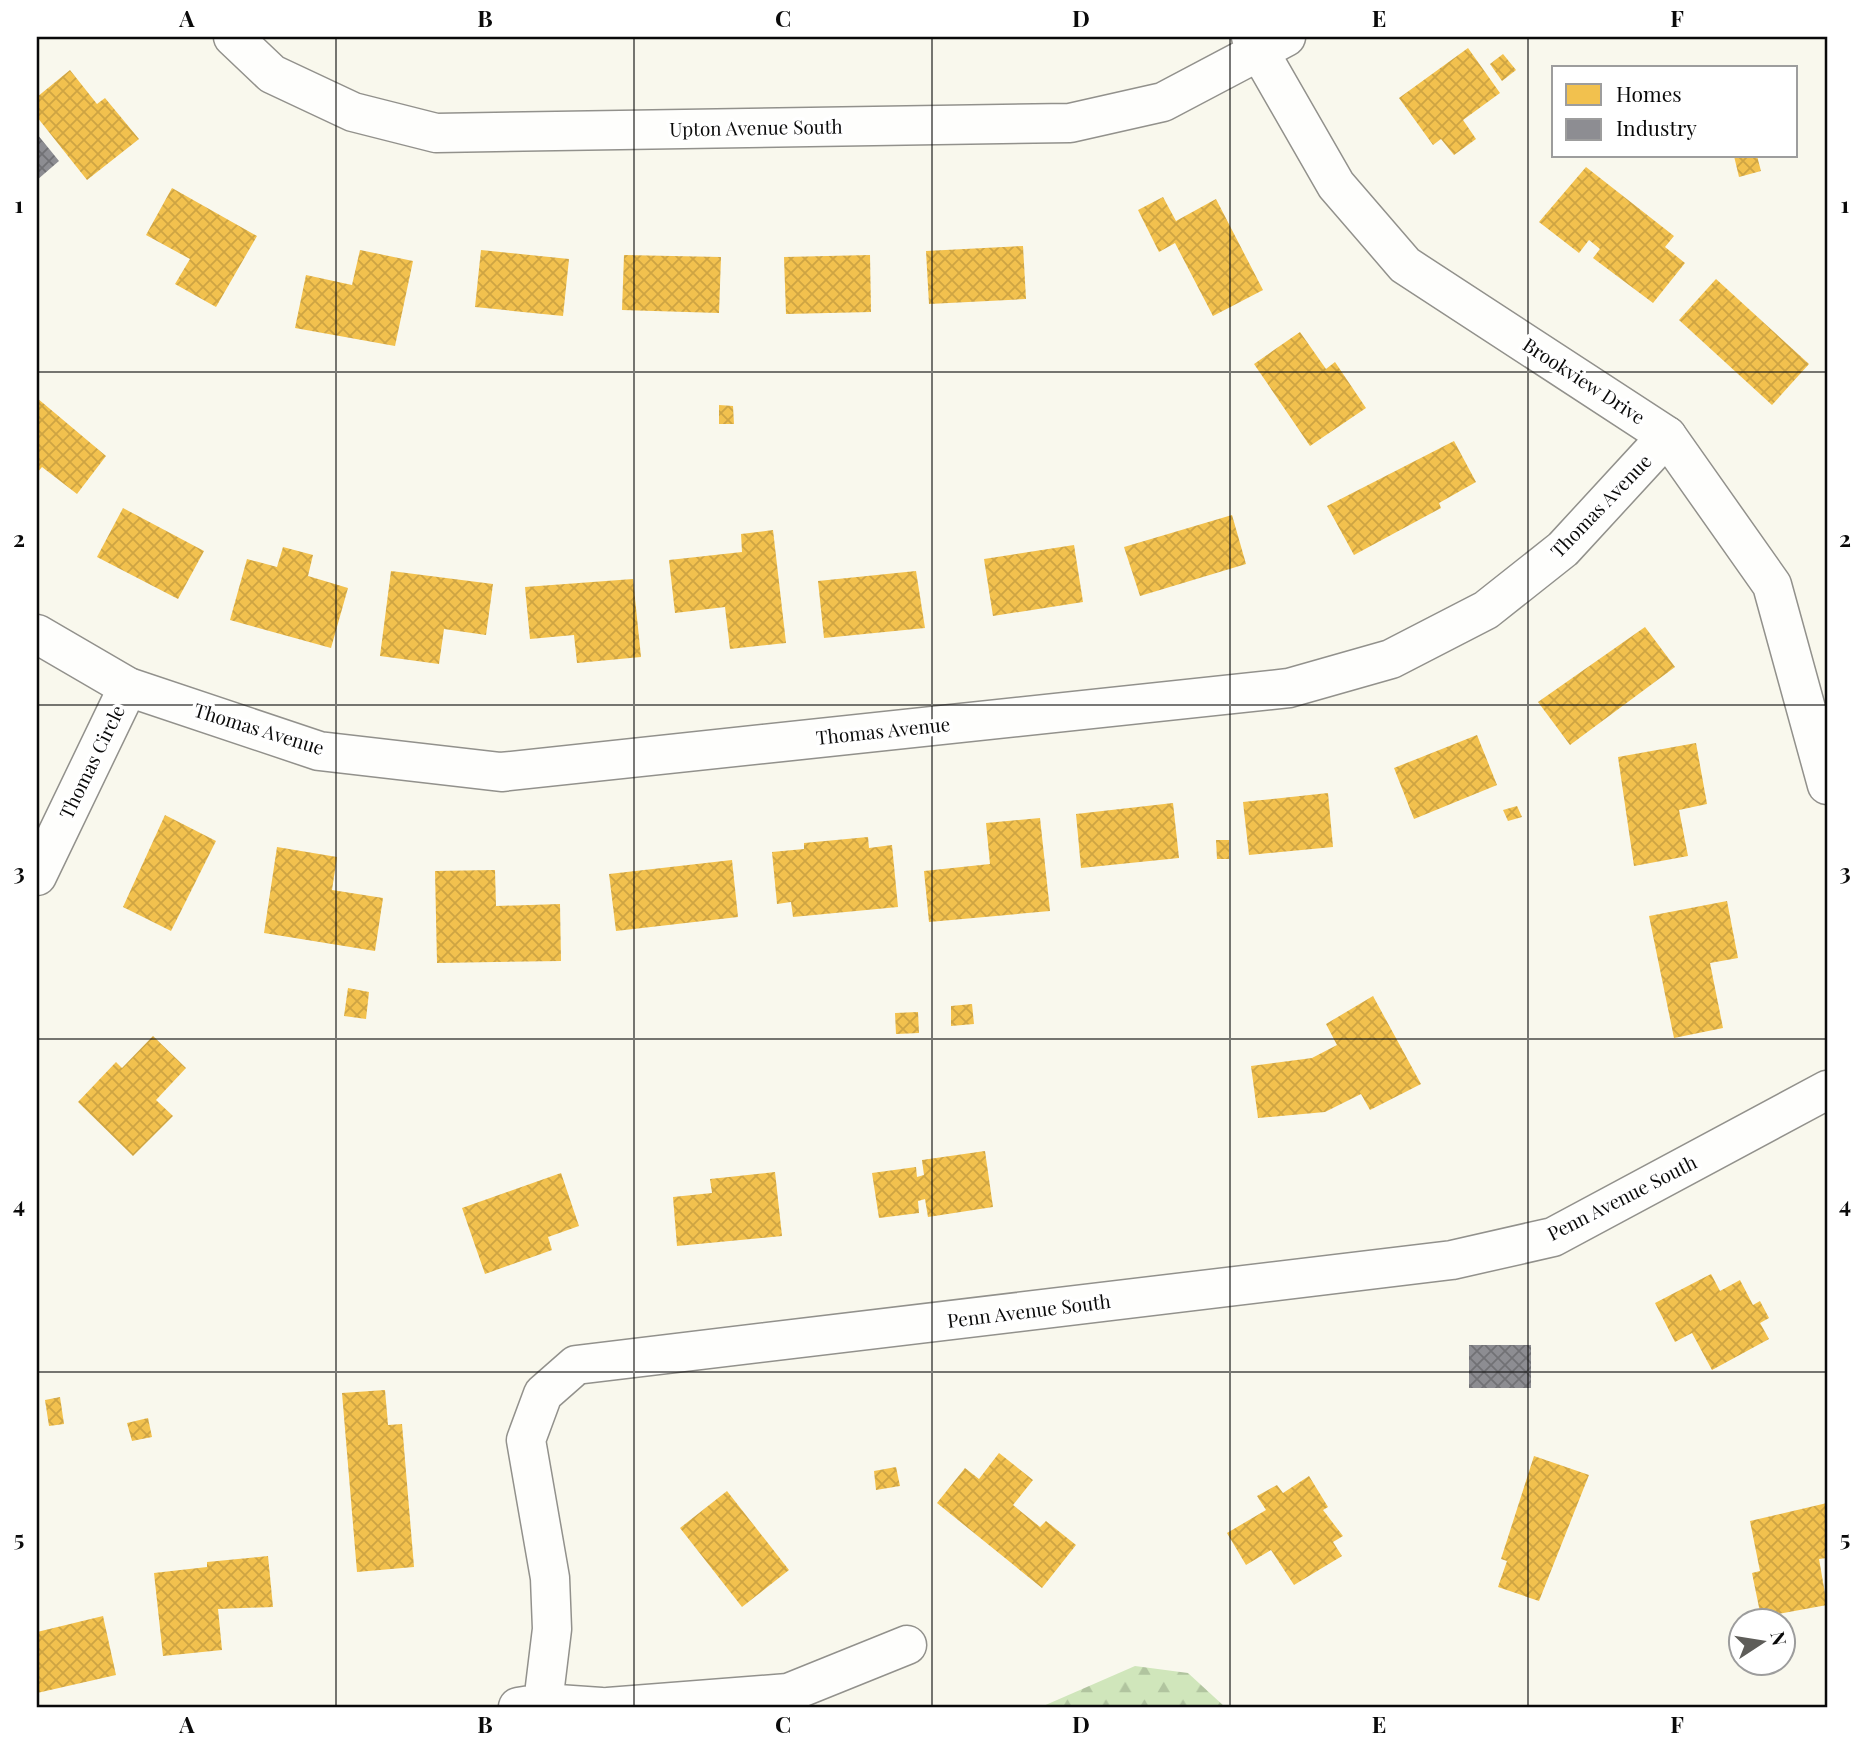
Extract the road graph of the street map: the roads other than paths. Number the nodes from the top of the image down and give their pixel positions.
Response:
1 (233, 37) edge
2 (1265, 42) edge
3 (1668, 436) junction
4 (37, 634) edge
5 (128, 687) junction
6 (1827, 785) edge
7 (37, 876) edge
8 (1827, 1090) edge
9 (907, 1645) dead end
10 (530, 1705) edge
11 (601, 1707) edge
12 (608, 1707) edge

1 - 2 street, Upton Avenue South
2 - 3 street, Brookview Drive
3 - 5 street, Thomas Avenue
3 - 6 street, Brookview Drive
4 - 5 street, Thomas Avenue
5 - 7 street, Thomas Circle
8 - 10 street, Penn Avenue South
9 - 12 street
10 - 11 street

